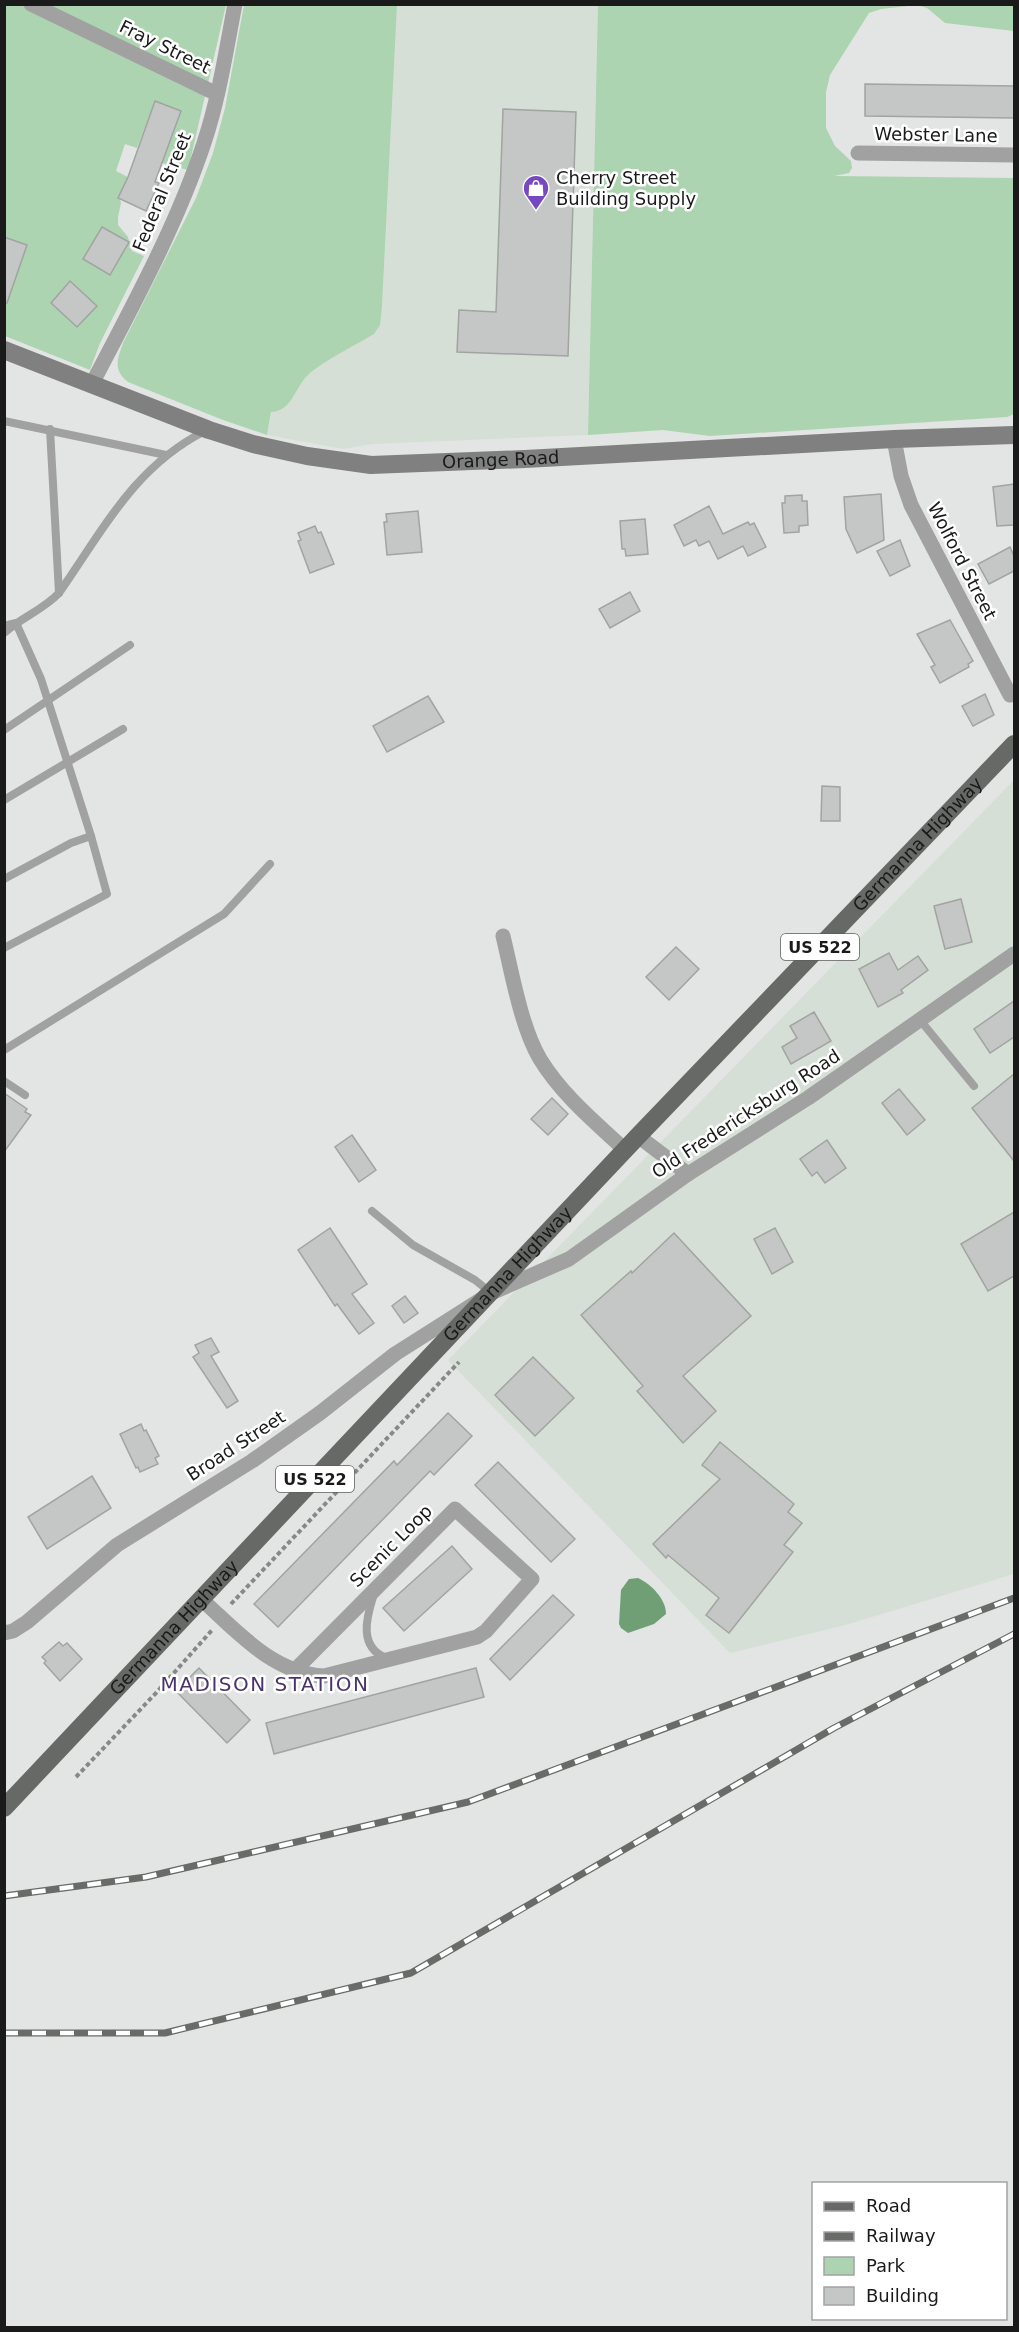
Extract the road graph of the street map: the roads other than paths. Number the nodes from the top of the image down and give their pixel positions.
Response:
1 (31, 4) edge
2 (235, 4) edge
3 (217, 94) junction
4 (858, 153) dead end
5 (1014, 155) edge
6 (4, 350) edge
7 (92, 384) junction
8 (4, 422) edge
9 (50, 429) junction
10 (209, 429) junction
11 (1014, 435) edge
12 (894, 439) junction
13 (166, 455) junction
14 (59, 593) junction
15 (16, 622) junction
16 (4, 626) edge
17 (4, 633) edge
18 (130, 645) dead end
19 (1010, 695) dead end
20 (48, 702) junction
21 (123, 729) dead end
22 (4, 730) edge
23 (1014, 744) edge
24 (69, 762) junction
25 (4, 800) edge
26 (91, 836) junction
27 (270, 864) dead end
28 (4, 879) edge
29 (503, 936) dead end
30 (4, 948) edge
31 (1014, 954) edge
32 (920, 1020) junction
33 (4, 1050) edge
34 (4, 1081) edge
35 (974, 1086) dead end
36 (25, 1095) dead end
37 (638, 1136) junction
38 (625, 1150) junction
39 (688, 1174) junction
40 (372, 1211) dead end
41 (491, 1293) junction
42 (375, 1589) junction
43 (201, 1599) junction
44 (4, 1634) edge
45 (389, 1660) junction
46 (295, 1670) junction
47 (4, 1808) edge

1 - 3 street, Fray Street
2 - 3 street, Federal Street
3 - 7 street, Federal Street
4 - 5 street, Webster Lane
6 - 7 main road, Orange Road
7 - 10 main road, Orange Road
8 - 9 lane
9 - 13 lane
9 - 14 lane
10 - 12 main road, Orange Road
10 - 13 lane
11 - 12 main road, Orange Road
12 - 19 street, Wolford Street
13 - 14 lane
14 - 15 lane
15 - 16 lane
15 - 17 lane
15 - 20 lane
18 - 20 lane
20 - 22 lane
20 - 24 lane
21 - 24 lane
23 - 37 main road, Germanna Highway / US 522
24 - 25 lane
24 - 26 lane
26 - 28 lane
26 - 30 lane
27 - 33 lane
29 - 38 street
31 - 32 street, Old Fredericksburg Road
32 - 35 lane
32 - 39 street, Old Fredericksburg Road
34 - 36 lane
37 - 38 main road, Germanna Highway / US 522
37 - 39 street
38 - 41 main road, Germanna Highway / US 522
39 - 41 street, Old Fredericksburg Road
40 - 41 lane
41 - 43 main road, Germanna Highway / US 522
41 - 44 street, Broad Street
42 - 45 lane
42 - 45 street, Scenic Loop
42 - 46 street, Scenic Loop
43 - 46 street, Scenic Loop
43 - 47 main road, Germanna Highway / US 522
45 - 46 street, Scenic Loop

